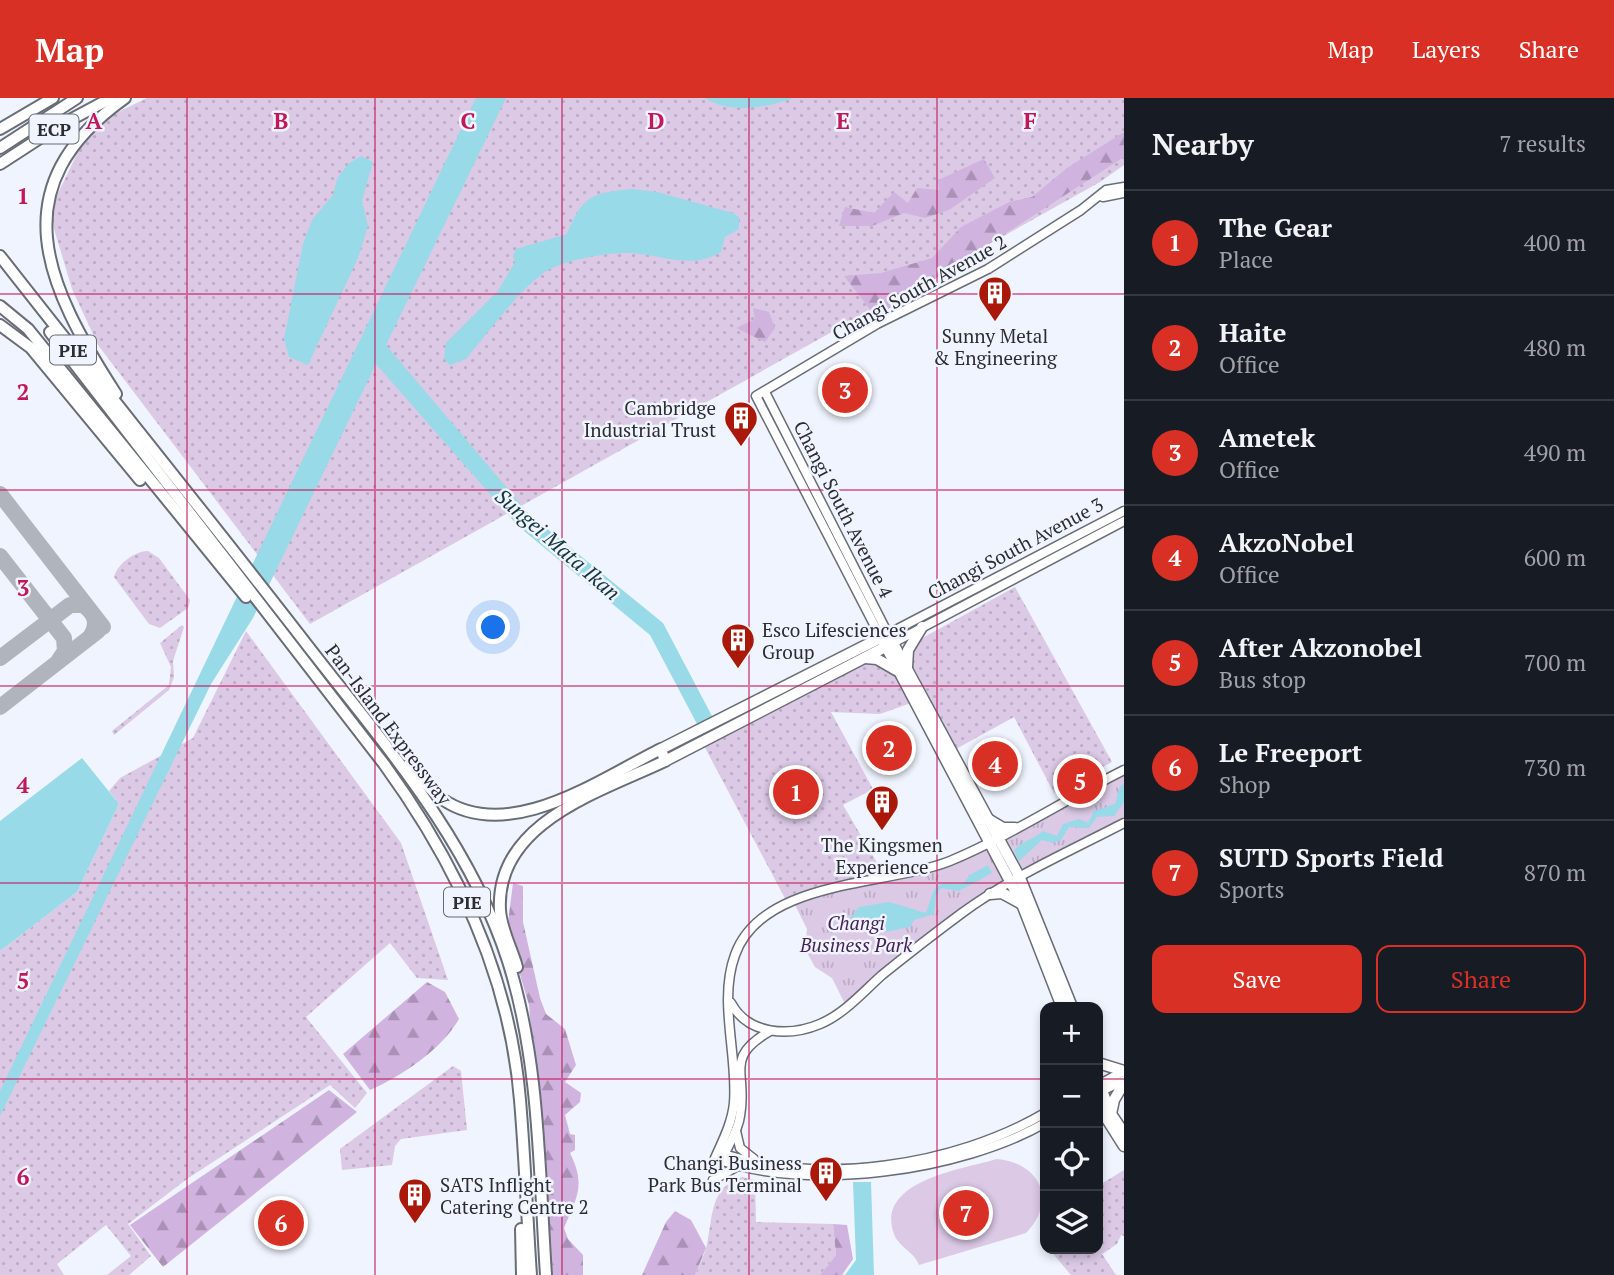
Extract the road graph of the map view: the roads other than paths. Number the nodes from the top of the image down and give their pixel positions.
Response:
1 (53, 98) edge
2 (77, 98) edge
3 (111, 98) edge
4 (125, 98) edge
5 (0, 129) edge
6 (0, 148) edge
7 (0, 164) edge
8 (1124, 187) edge
9 (1124, 193) edge
10 (1093, 201) junction
11 (0, 256) edge
12 (0, 268) edge
13 (0, 306) edge
14 (0, 325) edge
15 (760, 394) joint
16 (148, 442) junction
17 (1124, 510) edge
18 (1124, 522) edge
19 (193, 534) junction
20 (238, 582) junction
21 (922, 627) junction
22 (887, 640) junction
23 (859, 660) junction
24 (903, 672) junction
25 (391, 749) junction
26 (661, 749) junction
27 (665, 761) junction
28 (1124, 770) edge
29 (987, 819) junction
30 (1124, 823) edge
31 (1015, 828) junction
32 (998, 837) junction
33 (988, 842) junction
34 (1016, 881) junction
35 (990, 894) junction
36 (1022, 904) junction
37 (730, 1000) junction
38 (1060, 1002) edge
39 (1070, 1002) edge
40 (526, 1028) junction
41 (770, 1031) junction
42 (1103, 1065) edge
43 (1124, 1071) edge
44 (1124, 1081) edge
45 (1103, 1084) edge
46 (1103, 1086) edge
47 (1104, 1115) edge
48 (1040, 1117) edge
49 (1040, 1125) edge
50 (736, 1130) junction
51 (1124, 1133) edge
52 (1124, 1146) edge
53 (523, 1156) junction
54 (720, 1156) junction
55 (759, 1163) junction
56 (738, 1166) junction
57 (713, 1180) dead end
58 (522, 1275) edge
59 (531, 1275) edge
60 (546, 1275) edge

1 - 5 highway
2 - 6 highway, ECP
3 - 7 highway, ECP
4 - 16 highway
8 - 10 street, Changi South Avenue 2
9 - 10 street, Changi South Avenue 2
10 - 15 street, Changi South Avenue 2
11 - 16 highway, PIE
12 - 20 highway, PIE
13 - 19 highway
14 - 19 highway
15 - 22 street, Changi South Avenue 4
16 - 25 highway, Pan-Island Expressway / PIE
17 - 22 street, Changi South Avenue 3
18 - 21 street, Changi South Avenue 3
19 - 20 highway
20 - 53 highway, Pan-Island Expressway / PIE
21 - 22 street, Changi South Avenue 3
21 - 24 main road
22 - 23 main road, Changi South Avenue 3
22 - 24 main road
22 - 26 main road, Changi South Avenue 3
23 - 24 main road
23 - 27 main road, Changi South Avenue 3
24 - 29 main road
24 - 33 main road
25 - 26 highway
25 - 40 highway, Pan-Island Expressway / PIE
26 - 27 main road
27 - 40 highway
28 - 31 street
29 - 31 main road
29 - 32 main road
30 - 34 street
31 - 32 street
32 - 33 street
32 - 34 main road
33 - 34 main road
33 - 37 street
34 - 35 street
34 - 36 main road
34 - 39 main road
35 - 36 main road
35 - 41 street
36 - 38 main road
37 - 41 street
37 - 54 street
40 - 60 highway, Pan-Island Expressway / PIE
41 - 50 street
42 - 43 main road
43 - 45 street
44 - 46 street
44 - 47 main road
47 - 51 main road
47 - 52 main road
48 - 55 street
49 - 56 street
50 - 54 street
50 - 55 street
53 - 58 highway
53 - 59 highway, Pan-Island Expressway / PIE
54 - 55 street
54 - 56 street
56 - 57 street

